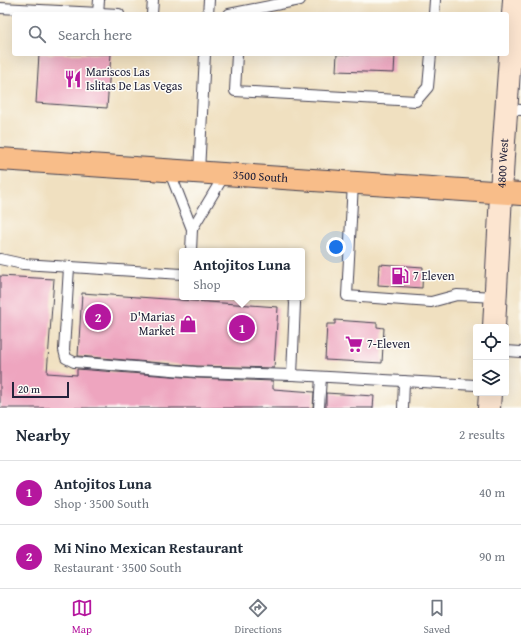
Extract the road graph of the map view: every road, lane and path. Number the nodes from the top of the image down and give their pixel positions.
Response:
1 (98, 0) edge
2 (153, 0) edge
3 (209, 0) edge
4 (300, 0) edge
5 (434, 0) edge
6 (264, 4) edge
7 (42, 5) edge
8 (0, 8) edge
9 (91, 12) edge
10 (98, 12) edge
11 (152, 12) edge
12 (208, 12) edge
13 (239, 12) edge
14 (434, 12) edge
15 (516, 12) edge
16 (206, 56) edge
17 (237, 56) edge
18 (431, 56) edge
19 (514, 110) edge
20 (0, 159) edge
21 (169, 170) junction
22 (199, 172) junction
23 (225, 174) junction
24 (353, 183) junction
25 (511, 194) edge
26 (192, 229) junction
27 (191, 248) edge
28 (0, 259) edge
29 (69, 267) junction
30 (179, 274) edge
31 (496, 297) junction
32 (294, 300) edge
33 (494, 324) edge
34 (509, 351) edge
35 (521, 352) edge
36 (292, 375) junction
37 (321, 377) junction
38 (404, 381) junction
39 (473, 385) edge
40 (490, 396) edge
41 (319, 408) edge
42 (403, 408) edge
43 (489, 408) edge

1 - 10 lane
2 - 11 lane
3 - 12 lane
4 - 6 lane
5 - 14 lane
6 - 13 lane
7 - 8 lane
7 - 9 lane
15 - 19 main road, 4800 West
16 - 22 lane
17 - 18 lane
19 - 25 main road, 4800 West
20 - 21 main road, 3500 South
21 - 22 main road, 3500 South
21 - 26 lane
22 - 23 main road, 3500 South
23 - 24 main road, 3500 South
23 - 26 lane
24 - 25 main road, 3500 South
24 - 31 lane
25 - 31 main road, 4800 West
26 - 27 lane
28 - 29 lane
29 - 30 lane
29 - 36 lane
31 - 33 main road, 4800 West
32 - 36 lane
34 - 35 lane
36 - 37 lane
37 - 38 lane
37 - 41 lane
38 - 39 lane
38 - 42 lane
40 - 43 main road

